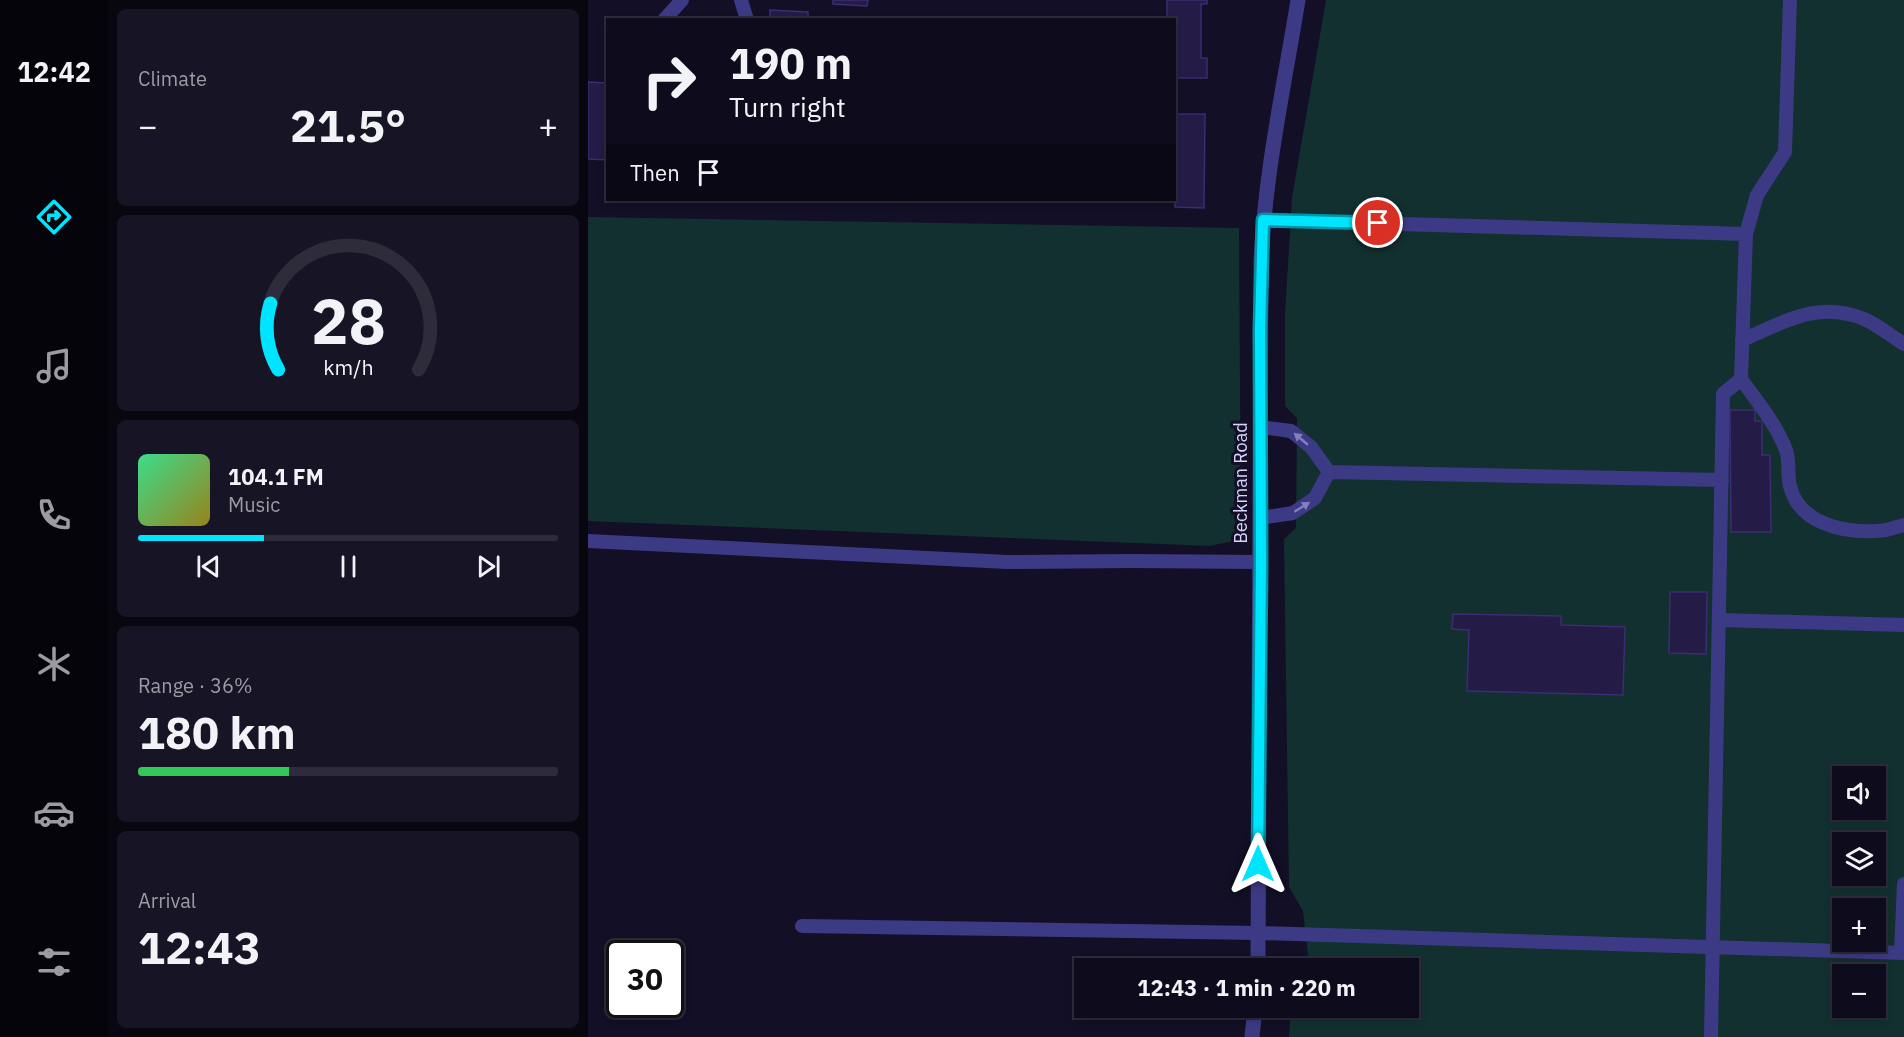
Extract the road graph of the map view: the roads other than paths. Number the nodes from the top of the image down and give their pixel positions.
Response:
1 (682, 0) edge
2 (741, 0) edge
3 (1298, 0) edge
4 (1790, 0) edge
5 (666, 18) edge
6 (746, 18) edge
7 (1263, 220) junction
8 (1746, 234) junction
9 (1742, 340) junction
10 (1904, 344) edge
11 (1741, 379) junction
12 (1261, 427) junction
13 (1329, 472) junction
14 (1722, 480) junction
15 (1260, 518) junction
16 (1904, 525) edge
17 (588, 541) edge
18 (1261, 562) junction
19 (1719, 620) junction
20 (1904, 626) edge
21 (1904, 884) edge
22 (802, 926) dead end
23 (1258, 933) junction
24 (1713, 946) junction
25 (1903, 953) edge
26 (1257, 958) edge
27 (1255, 1018) edge
28 (1252, 1037) edge
29 (1711, 1037) edge

1 - 5 lane
2 - 6 lane
3 - 7 street, Beckman Road
4 - 8 lane
7 - 8 lane
7 - 12 street, Beckman Road
8 - 9 lane
9 - 10 lane
9 - 11 lane
11 - 14 lane
11 - 16 lane
13 -> 12 lane
12 - 15 street, Beckman Road
13 - 14 lane
15 -> 13 lane
14 - 19 lane
15 - 18 street, Beckman Road
17 - 18 lane
18 - 23 street, Beckman Road
19 - 20 lane
19 - 24 lane
21 - 25 lane
22 - 23 lane
23 - 24 lane
23 - 26 street, Beckman Road
24 - 25 lane
24 - 29 lane
27 - 28 street

